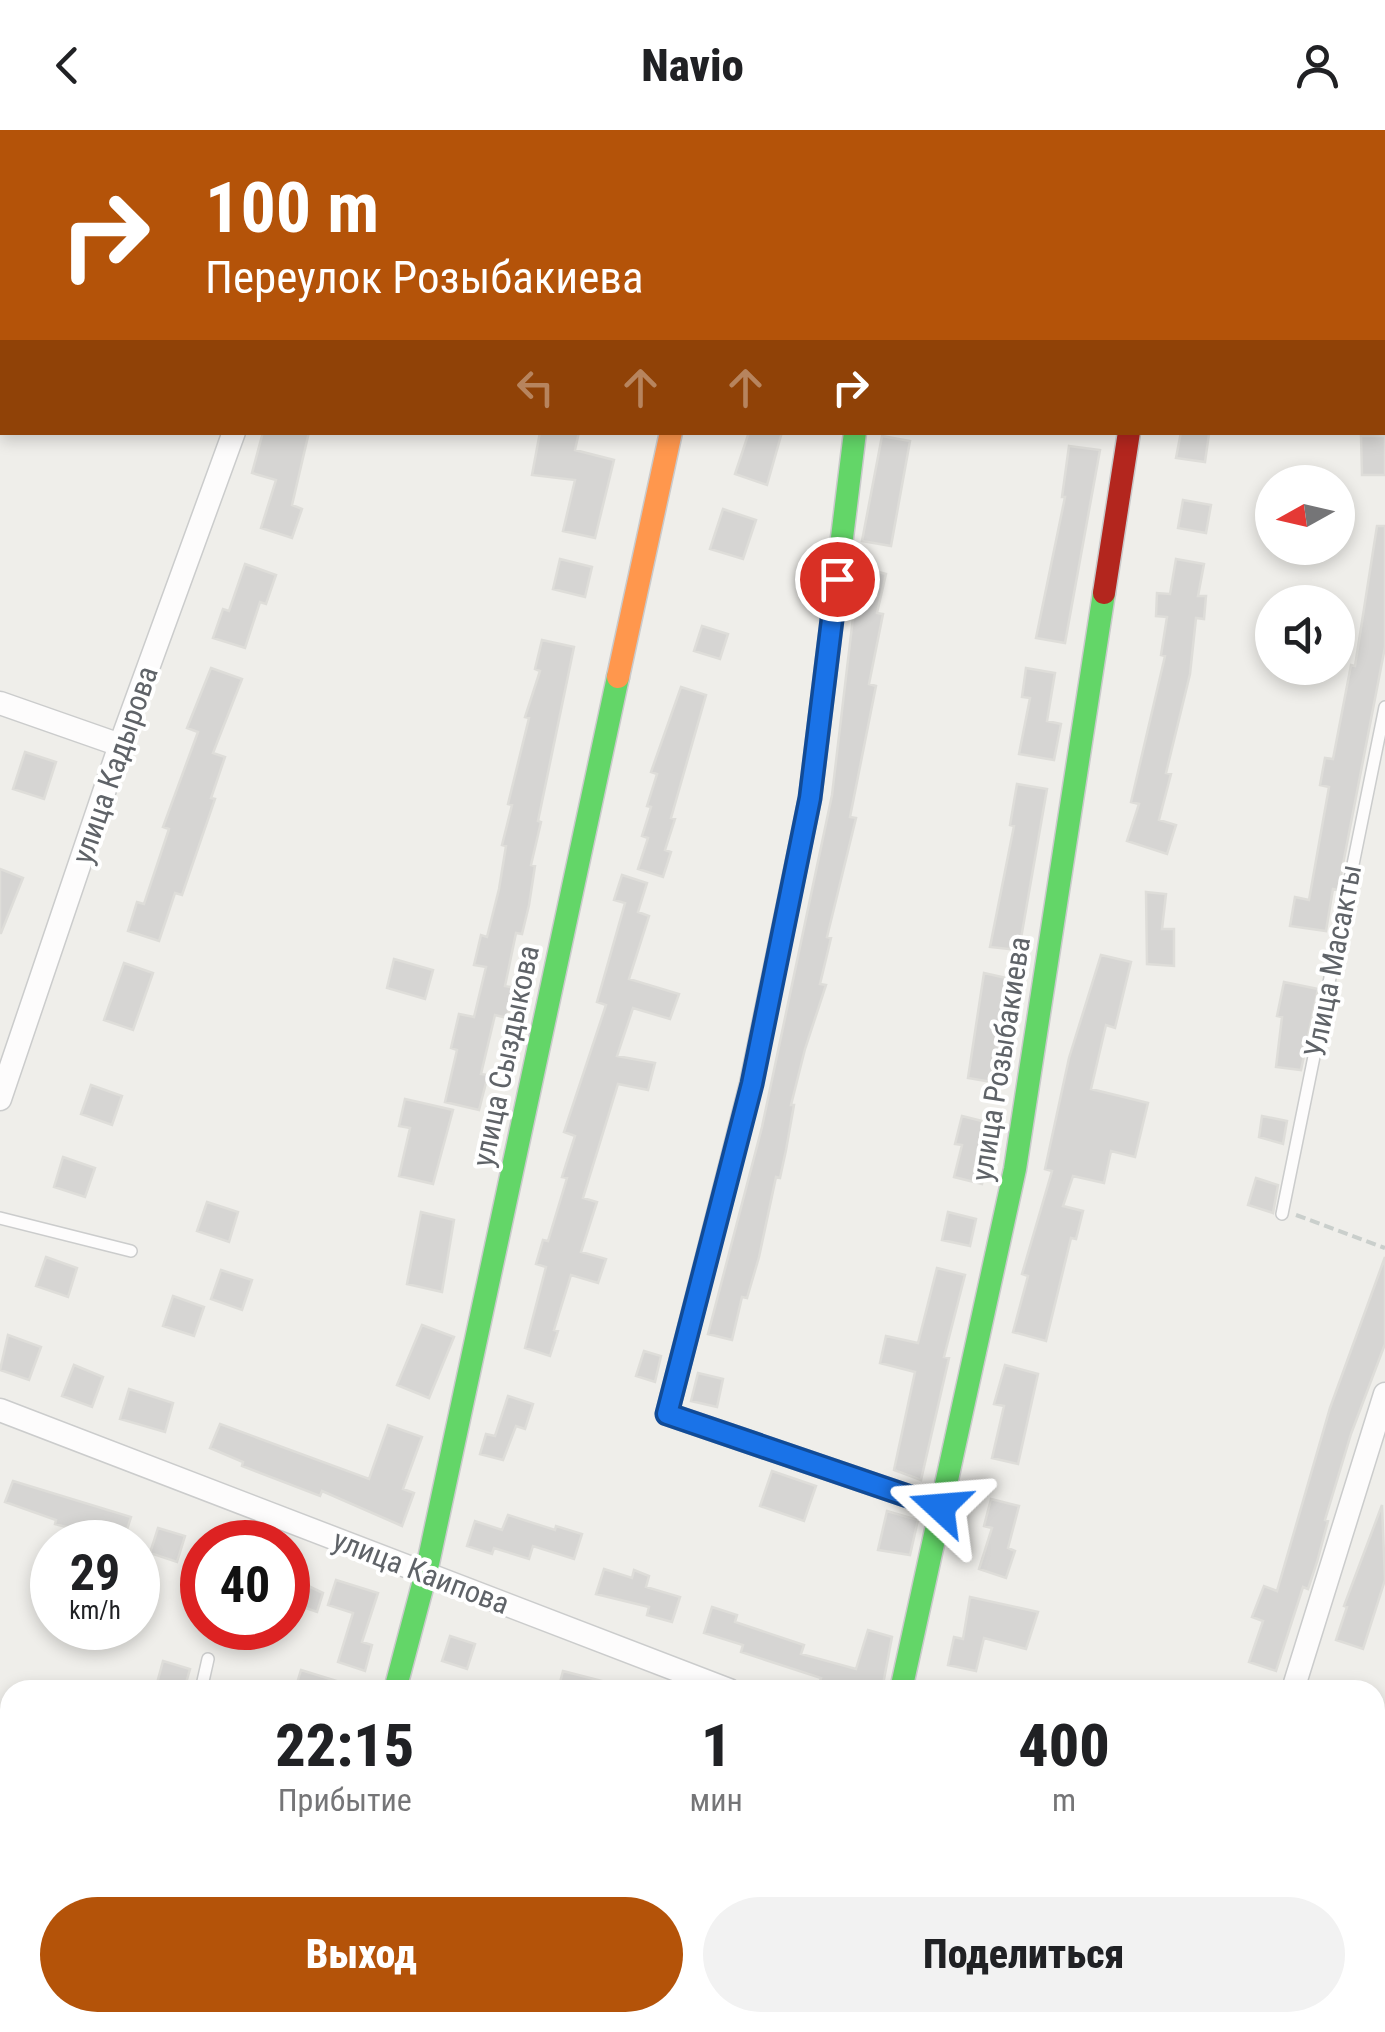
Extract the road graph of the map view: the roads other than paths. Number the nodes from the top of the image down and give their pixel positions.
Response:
1 (233, 435) edge
2 (670, 435) edge
3 (855, 435) edge
4 (1128, 435) edge
5 (0, 703) edge
6 (1385, 707) edge
7 (120, 745) junction
8 (0, 1099) edge
9 (1282, 1214) road end
10 (0, 1218) edge
11 (130, 1251) dead end
12 (1385, 1394) edge
13 (0, 1410) edge
14 (940, 1507) junction
15 (426, 1574) junction
16 (208, 1659) dead end
17 (203, 1680) edge
18 (398, 1680) edge
19 (704, 1680) edge
20 (903, 1680) edge
21 (1296, 1680) edge

1 - 7 street, улица Кадырова
2 - 15 street, улица Сыздыкова
3 - 14 street
4 - 14 street, улица Розыбакиева
5 - 7 street
6 - 9 lane, Улица Масакты
7 - 8 street, улица Кадырова
10 - 11 lane
12 - 21 street
13 - 15 street, улица Каипова
14 - 20 street, улица Розыбакиева
15 - 18 street, улица Сыздыкова
15 - 19 street, улица Каипова
16 - 17 lane

